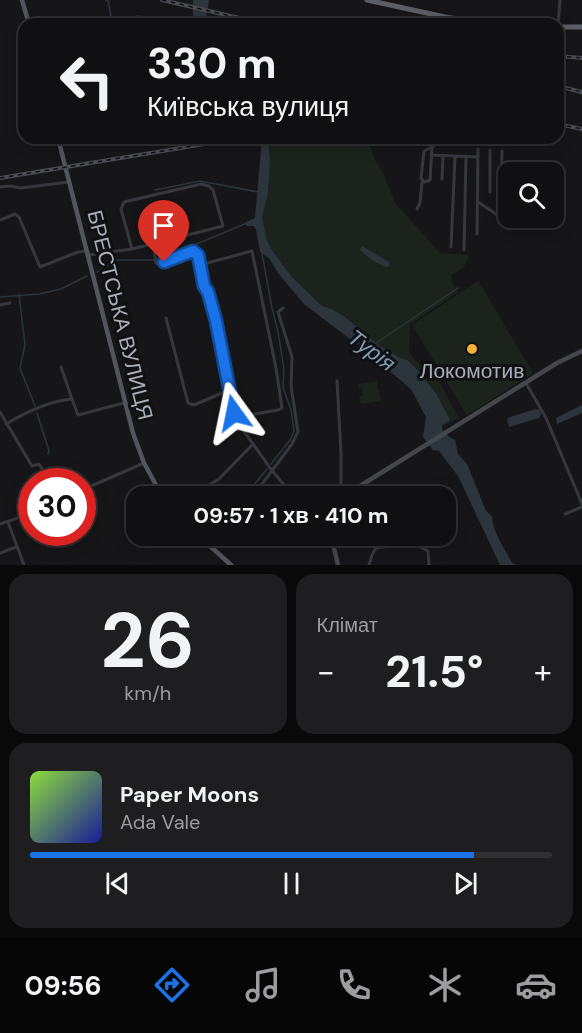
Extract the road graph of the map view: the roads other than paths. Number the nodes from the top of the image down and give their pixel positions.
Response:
1 (22, 0) edge
2 (367, 0) edge
3 (560, 0) edge
4 (27, 18) edge
5 (451, 18) edge
6 (559, 18) edge
7 (564, 27) edge
8 (582, 27) edge
9 (60, 144) edge
10 (478, 149) dead end
11 (490, 150) dead end
12 (502, 151) dead end
13 (431, 155) junction
14 (443, 156) junction
15 (455, 157) junction
16 (466, 157) junction
17 (478, 157) junction
18 (442, 179) dead end
19 (422, 181) junction
20 (69, 182) junction
21 (0, 187) edge
22 (490, 192) dead end
23 (478, 202) junction
24 (417, 209) dead end
25 (0, 220) edge
26 (477, 234) dead end
27 (153, 244) junction
28 (451, 247) dead end
29 (132, 249) junction
30 (464, 250) dead end
31 (87, 253) junction
32 (200, 265) junction
33 (10, 303) dead end
34 (0, 305) edge
35 (283, 308) dead end
36 (166, 318) dead end
37 (582, 351) edge
38 (61, 367) dead end
39 (337, 381) dead end
40 (526, 383) junction
41 (229, 390) junction
42 (72, 399) junction
43 (124, 403) junction
44 (0, 412) edge
45 (237, 421) junction
46 (6, 424) junction
47 (253, 444) junction
48 (144, 463) junction
49 (41, 468) edge
50 (273, 472) junction
51 (96, 484) edge
52 (157, 486) edge
53 (207, 486) edge
54 (261, 486) edge
55 (285, 486) edge
56 (342, 486) edge
57 (359, 486) edge
58 (582, 506) edge
59 (565, 514) dead end
60 (18, 518) edge
61 (8, 522) junction
62 (0, 524) edge
63 (210, 546) edge
64 (333, 546) edge
65 (16, 547) junction
66 (0, 553) edge
67 (24, 565) edge
68 (231, 565) edge
69 (338, 565) edge
70 (369, 565) edge
71 (429, 565) edge

1 - 4 main road
2 - 5 highway
3 - 6 street
7 - 8 highway
9 - 20 main road, БРЕСТСЬКА ВУЛИЦЯ
10 - 17 street
11 - 22 street
12 - 23 street
13 - 14 street
13 - 19 street
13 - 19 street
14 - 15 street
14 - 18 street
15 - 16 street
15 - 28 street
16 - 17 street
16 - 30 street
17 - 23 street
19 - 24 street
20 - 21 street
20 - 31 main road, БРЕСТСЬКА ВУЛИЦЯ
23 - 26 street
25 - 31 street
27 - 29 street
27 - 29 street
27 - 32 street
29 - 31 street
31 - 43 main road, БРЕСТСЬКА ВУЛИЦЯ
32 - 41 street
32 - 45 street
33 - 34 street
35 - 50 street
36 - 41 street
37 - 40 main road
38 - 42 street
39 - 56 street
40 - 57 main road
40 - 58 street
41 - 45 street
42 - 43 street
42 - 46 street
43 - 48 main road, БРЕСТСЬКА ВУЛИЦЯ
44 - 46 street
45 - 47 street
46 - 49 street
47 - 50 street
47 - 53 street
48 - 51 street
48 - 52 main road, БРЕСТСЬКА ВУЛИЦЯ
50 - 54 street
50 - 55 street
58 - 59 street
60 - 61 street
61 - 62 street
61 - 65 street
63 - 68 main road
64 - 69 main road
65 - 66 street
65 - 67 street
70 - 71 street

